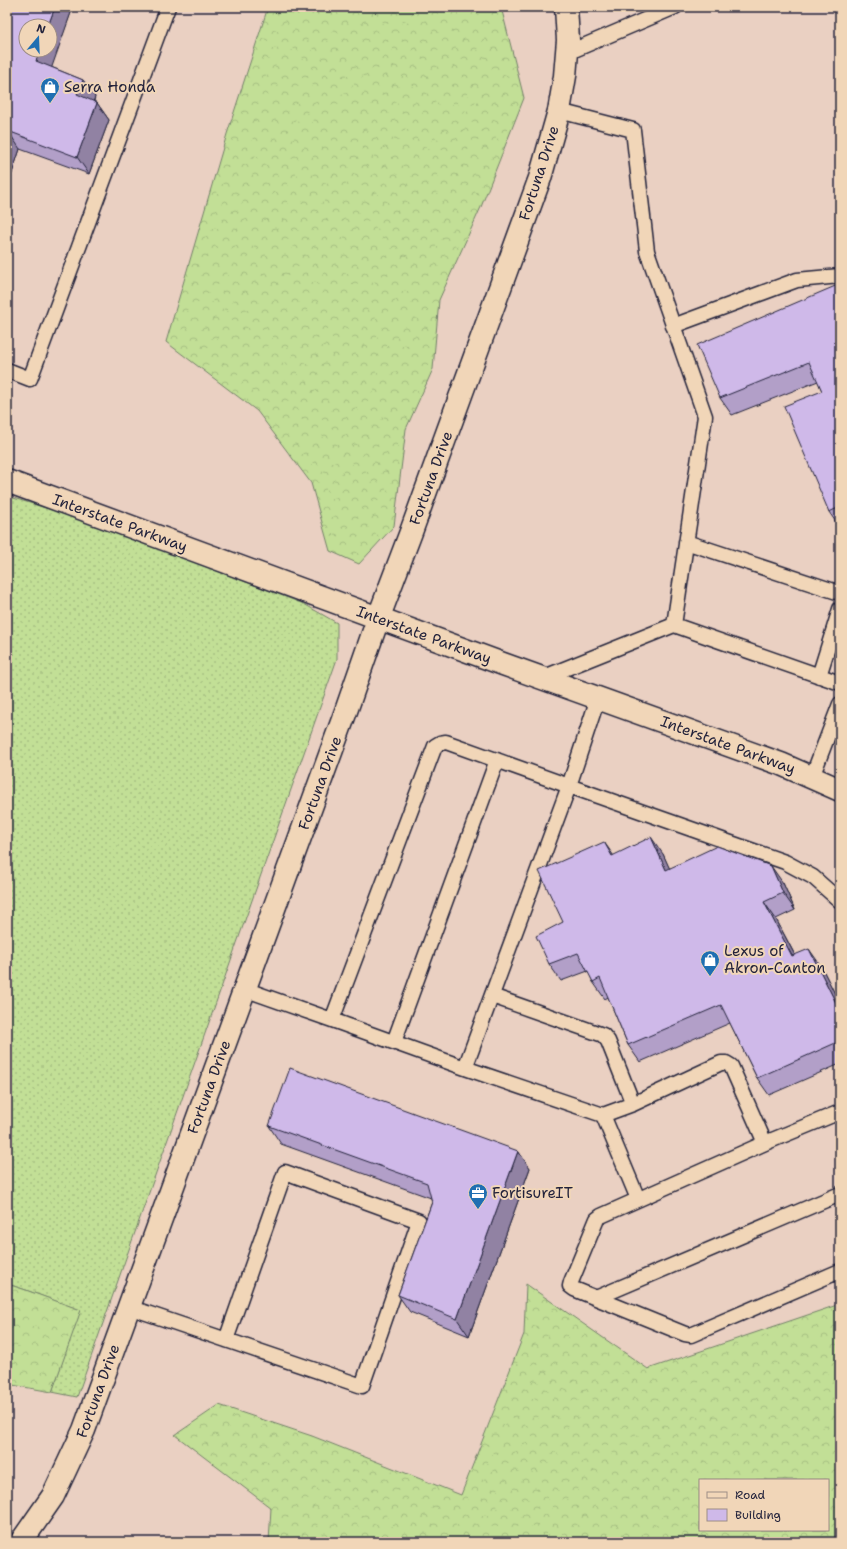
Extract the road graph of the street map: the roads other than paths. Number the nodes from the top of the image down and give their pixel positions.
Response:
1 (168, 7) edge
2 (566, 7) edge
3 (675, 7) edge
4 (567, 53) junction
5 (559, 111) junction
6 (840, 276) edge
7 (673, 326) junction
8 (7, 370) edge
9 (7, 481) edge
10 (686, 542) junction
11 (840, 593) edge
12 (840, 609) edge
13 (378, 619) junction
14 (674, 625) junction
15 (819, 676) junction
16 (542, 678) junction
17 (840, 683) edge
18 (598, 698) junction
19 (840, 704) edge
20 (497, 760) junction
21 (812, 777) junction
22 (569, 786) junction
23 (840, 790) edge
24 (840, 901) edge
25 (244, 989) junction
26 (492, 996) junction
27 (332, 1020) junction
28 (394, 1042) junction
29 (465, 1068) junction
30 (633, 1104) junction
31 (840, 1112) edge
32 (602, 1115) junction
33 (765, 1144) junction
34 (840, 1194) edge
35 (638, 1199) junction
36 (840, 1271) edge
37 (596, 1298) junction
38 (129, 1307) junction
39 (226, 1340) junction
40 (21, 1542) edge

1 - 8 lane
2 - 4 street, Fortuna Drive
3 - 4 lane
4 - 5 street, Fortuna Drive
5 - 7 lane
5 - 13 street, Fortuna Drive
6 - 7 lane
7 - 10 lane
9 - 13 street, Interstate Parkway
10 - 11 lane
10 - 14 lane
12 - 15 lane
13 - 16 street, Interstate Parkway
13 - 25 street, Fortuna Drive
14 - 15 lane
14 - 16 lane
15 - 17 lane
16 - 18 street, Interstate Parkway
18 - 21 street, Interstate Parkway
18 - 22 lane
19 - 21 lane
20 - 22 lane
20 - 27 lane
20 - 28 lane
21 - 23 street, Interstate Parkway
22 - 24 lane
22 - 26 lane
25 - 27 lane
25 - 38 street, Fortuna Drive
26 - 29 lane
26 - 30 lane
27 - 28 lane
28 - 29 lane
29 - 32 lane
30 - 32 lane
30 - 33 lane
31 - 33 lane
32 - 35 lane
33 - 35 lane
34 - 37 lane
35 - 37 lane
36 - 37 lane
38 - 39 lane
38 - 40 street, Fortuna Drive
39 - 39 lane

